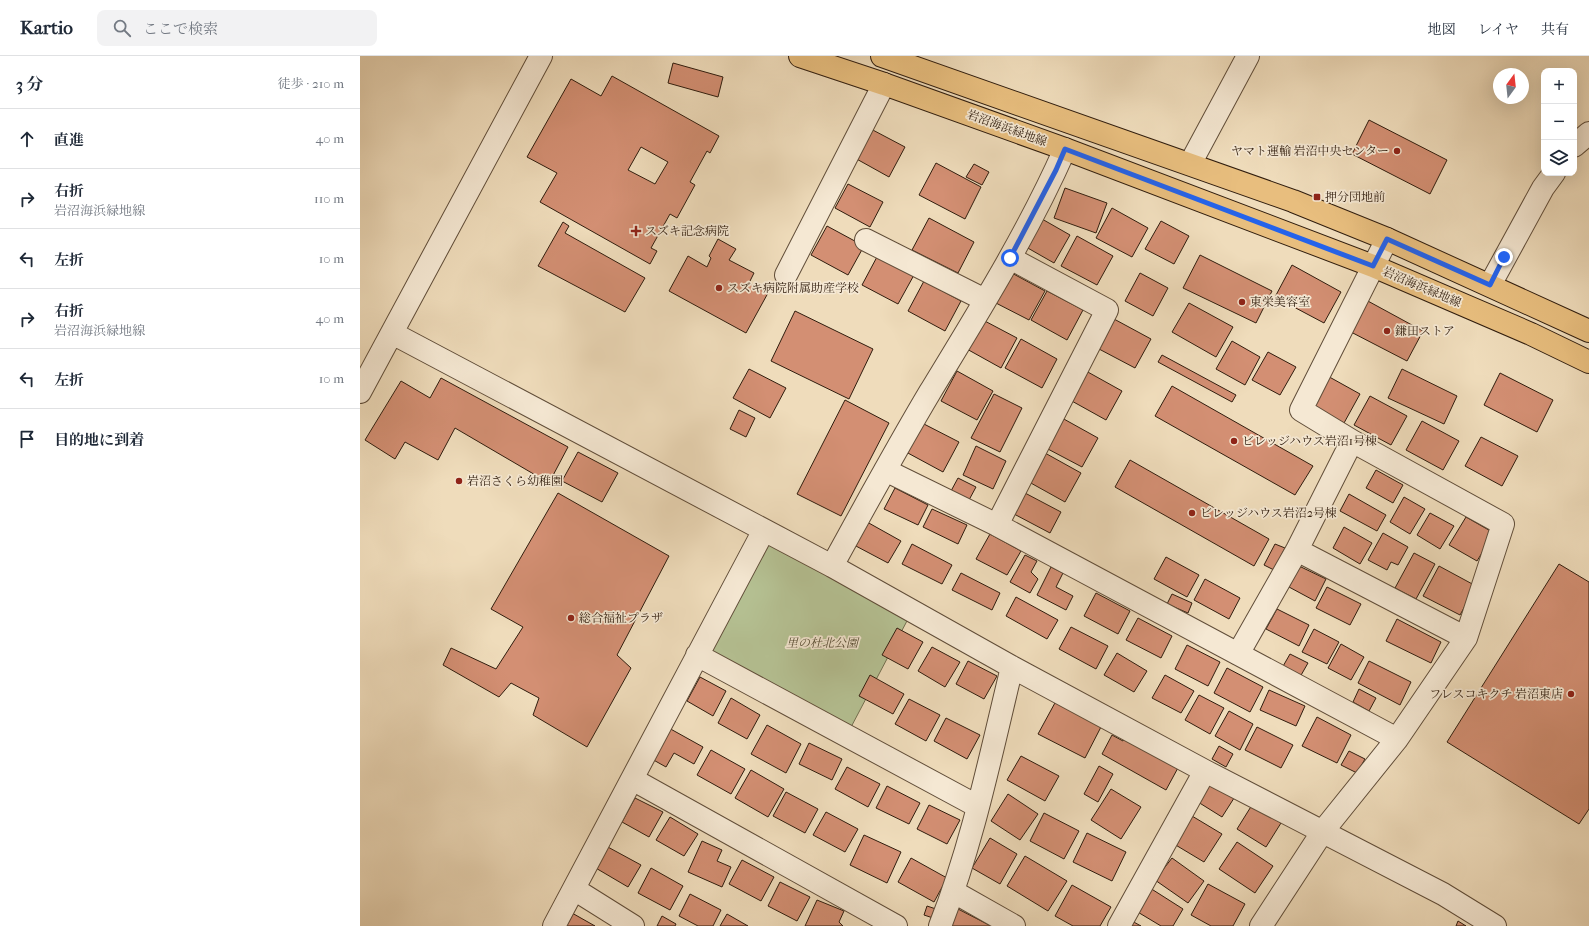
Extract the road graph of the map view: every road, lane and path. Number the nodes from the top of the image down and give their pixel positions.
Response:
1 (541, 56) edge
2 (800, 56) edge
3 (882, 56) edge
4 (1248, 56) edge
5 (884, 84) junction
6 (1589, 133) edge
7 (1577, 143) edge
8 (1065, 149) junction
9 (1190, 164) junction
10 (1552, 176) edge
11 (1387, 239) junction
12 (866, 240) dead end
13 (1010, 258) junction
14 (1373, 266) junction
15 (786, 275) dead end
16 (1490, 285) junction
17 (985, 300) junction
18 (1589, 331) edge
19 (392, 333) junction
20 (1589, 362) edge
21 (360, 392) edge
22 (1352, 441) junction
23 (885, 470) junction
24 (997, 524) junction
25 (764, 530) junction
26 (1297, 550) junction
27 (832, 566) junction
28 (1466, 638) junction
29 (1238, 654) junction
30 (697, 656) junction
31 (1012, 667) junction
32 (1397, 739) junction
33 (1205, 771) junction
34 (632, 779) junction
35 (977, 806) junction
36 (1323, 831) junction
37 (574, 889) junction
38 (954, 892) junction
39 (554, 926) edge
40 (633, 926) edge
41 (896, 926) edge
42 (940, 926) edge
43 (1014, 926) edge
44 (1119, 926) edge
45 (1261, 926) edge
46 (1495, 926) edge

1 - 19 street
2 - 5 main road, 岩沼海浜緑地線
3 - 9 main road
4 - 9 street
5 - 8 main road, 岩沼海浜緑地線
5 - 15 street
6 - 7 street
8 - 13 street
8 - 14 main road, 岩沼海浜緑地線
9 - 11 main road
10 - 16 street
11 - 14 street
11 - 16 main road
12 - 17 street
13 - 17 street
13 - 24 street
14 - 20 main road, 岩沼海浜緑地線
14 - 22 street
16 - 18 main road
17 - 23 street
19 - 21 street
19 - 25 street
22 - 26 street
22 - 28 street
23 - 24 street
23 - 27 street
24 - 29 street
25 - 27 street
25 - 30 street
26 - 28 street
26 - 29 street
27 - 31 street
28 - 32 street
29 - 32 street
30 - 34 street
30 - 35 street
31 - 33 street
31 - 35 street
32 - 36 street
33 - 36 street
33 - 44 street
34 - 37 street
34 - 41 street
35 - 38 street
36 - 45 street
36 - 46 street
37 - 39 street
37 - 40 street
38 - 42 street
38 - 43 street

